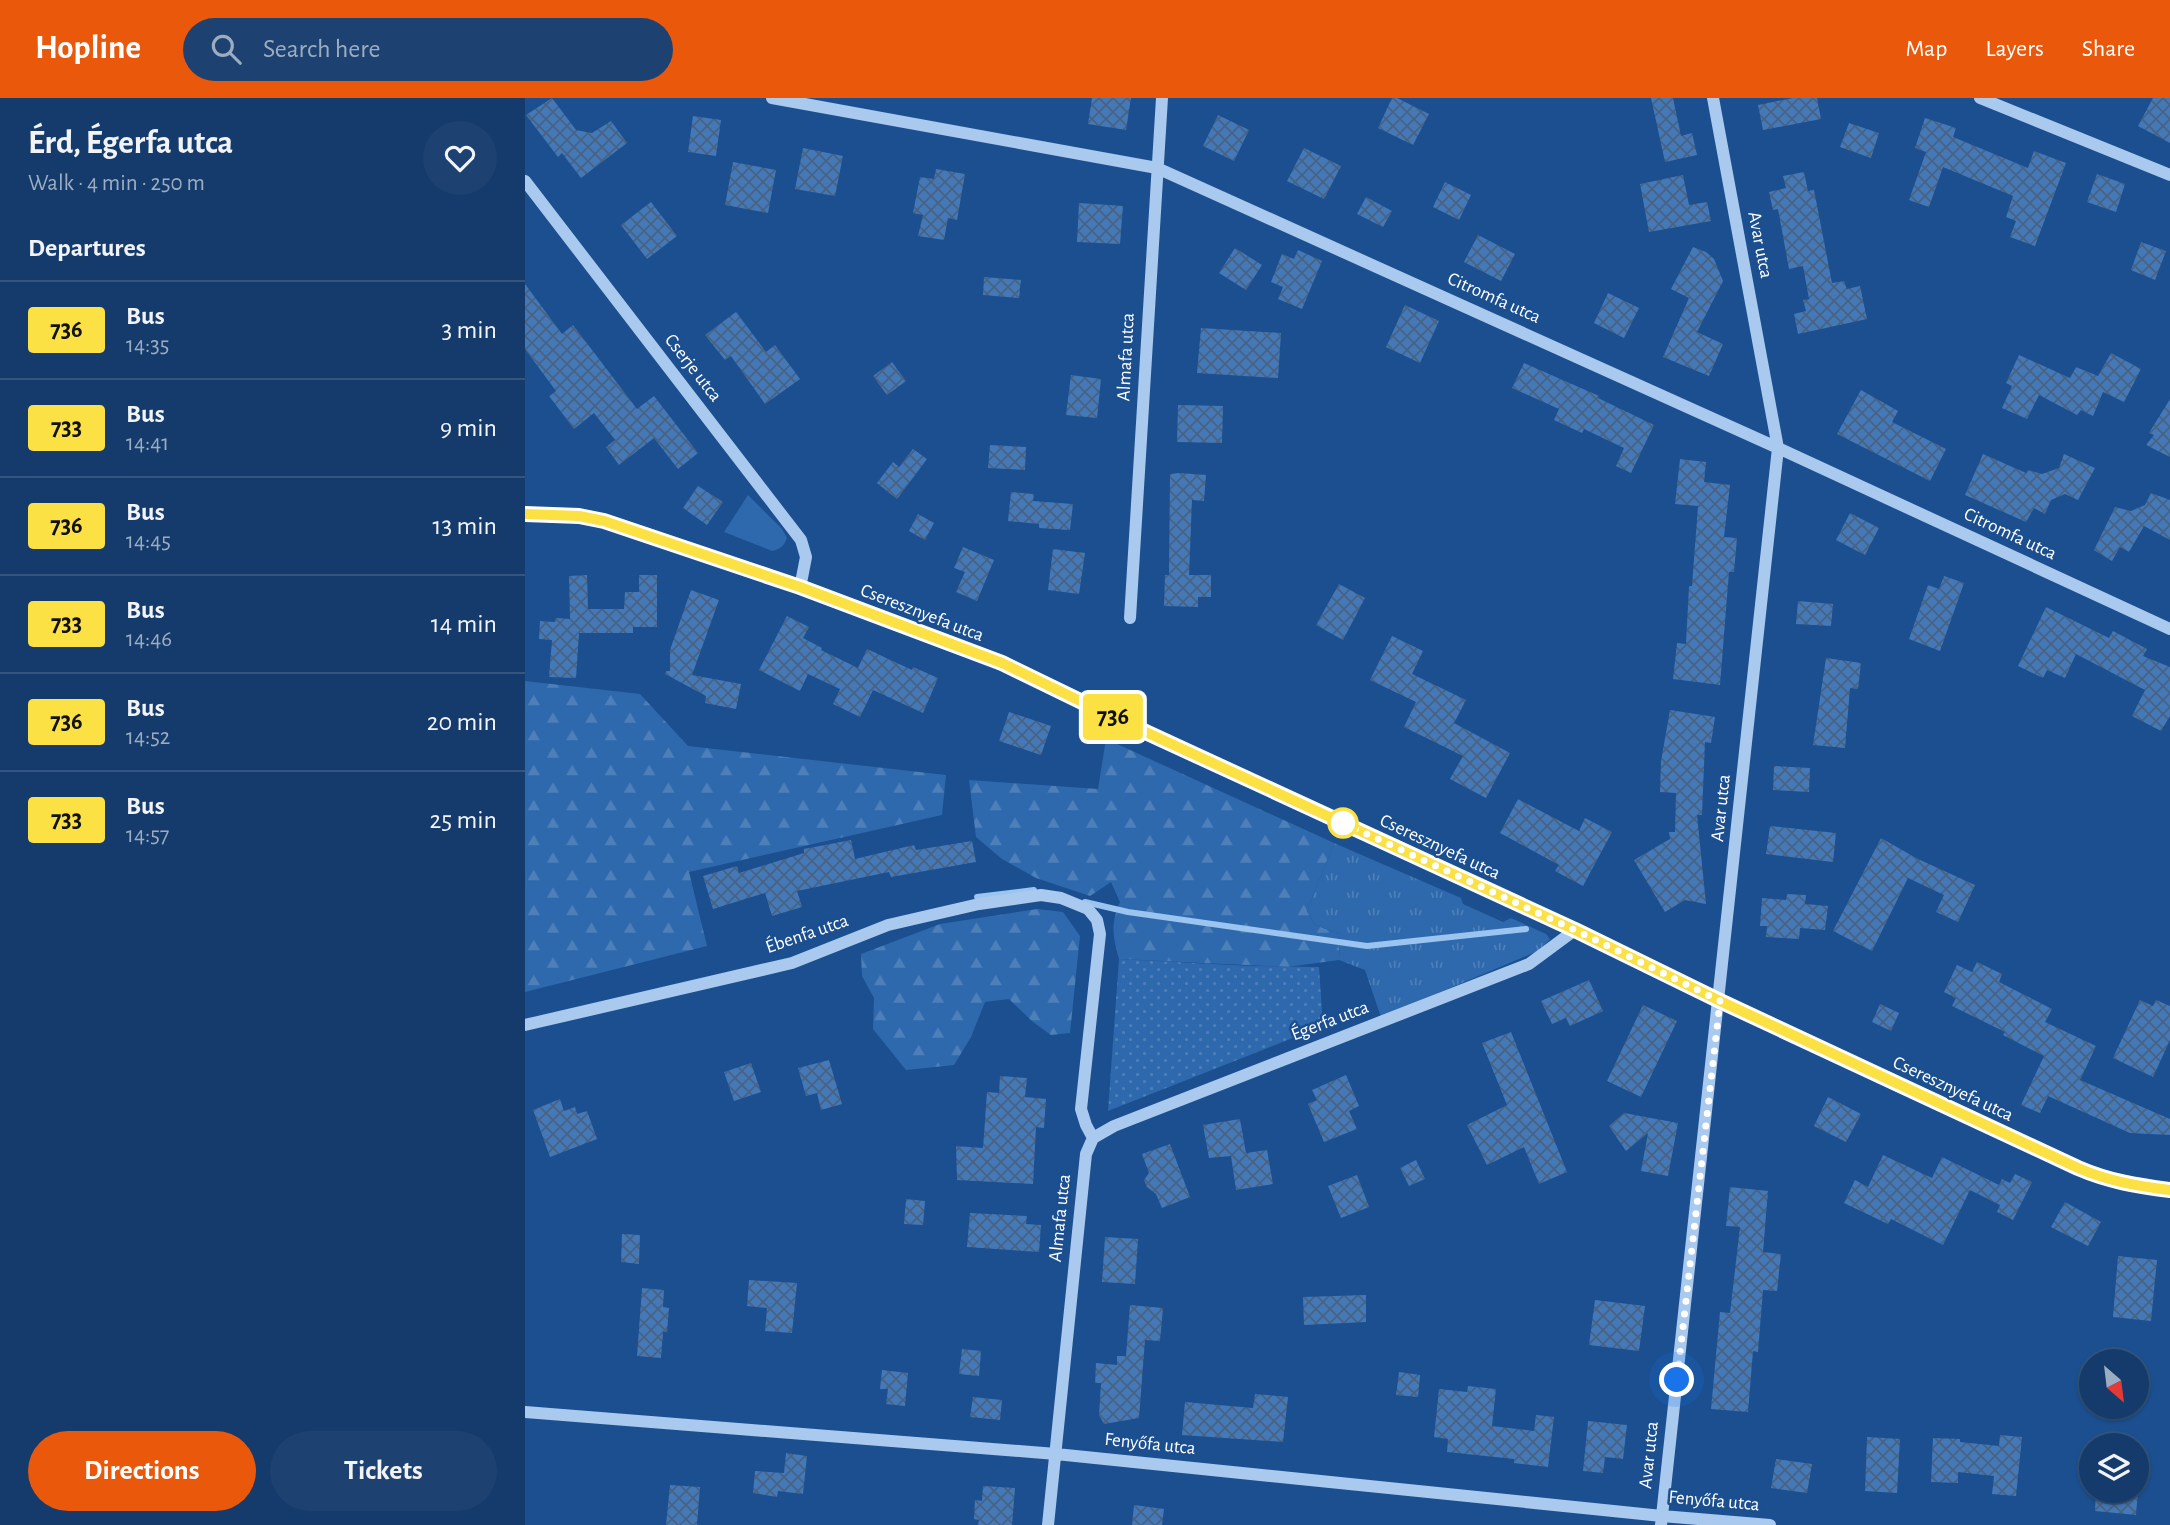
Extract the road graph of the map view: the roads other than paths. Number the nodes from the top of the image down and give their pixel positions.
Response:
1 (772, 98) edge
2 (1162, 98) edge
3 (1713, 98) edge
4 (1980, 98) edge
5 (1157, 167) junction
6 (2170, 174) edge
7 (525, 181) edge
8 (1778, 448) junction
9 (525, 514) edge
10 (800, 587) junction
11 (1130, 618) dead end
12 (2170, 629) edge
13 (1575, 930) junction
14 (1720, 1001) junction
15 (525, 1025) edge
16 (1093, 1138) junction
17 (2170, 1190) edge
18 (525, 1412) edge
19 (1056, 1454) junction
20 (1661, 1520) edge
21 (1048, 1525) edge
22 (1770, 1525) edge

1 - 5 street, Citromfa utca
2 - 5 street, Almafa utca
3 - 8 street, Avar utca
4 - 6 street
5 - 8 street, Citromfa utca
5 - 11 street, Almafa utca
7 - 10 street, Cserje utca
8 - 12 street, Citromfa utca
8 - 14 street, Avar utca
9 - 10 street, Cseresznyefa utca
10 - 13 street, Cseresznyefa utca
13 - 14 street, Cseresznyefa utca
13 - 16 street, Égerfa utca
14 - 17 street, Cseresznyefa utca
14 - 20 street, Avar utca
15 - 16 street, Ébenfa utca
16 - 19 street, Almafa utca
18 - 19 street, Fenyőfa utca
19 - 20 street, Fenyőfa utca
19 - 21 street, Almafa utca
20 - 22 street, Fenyőfa utca

